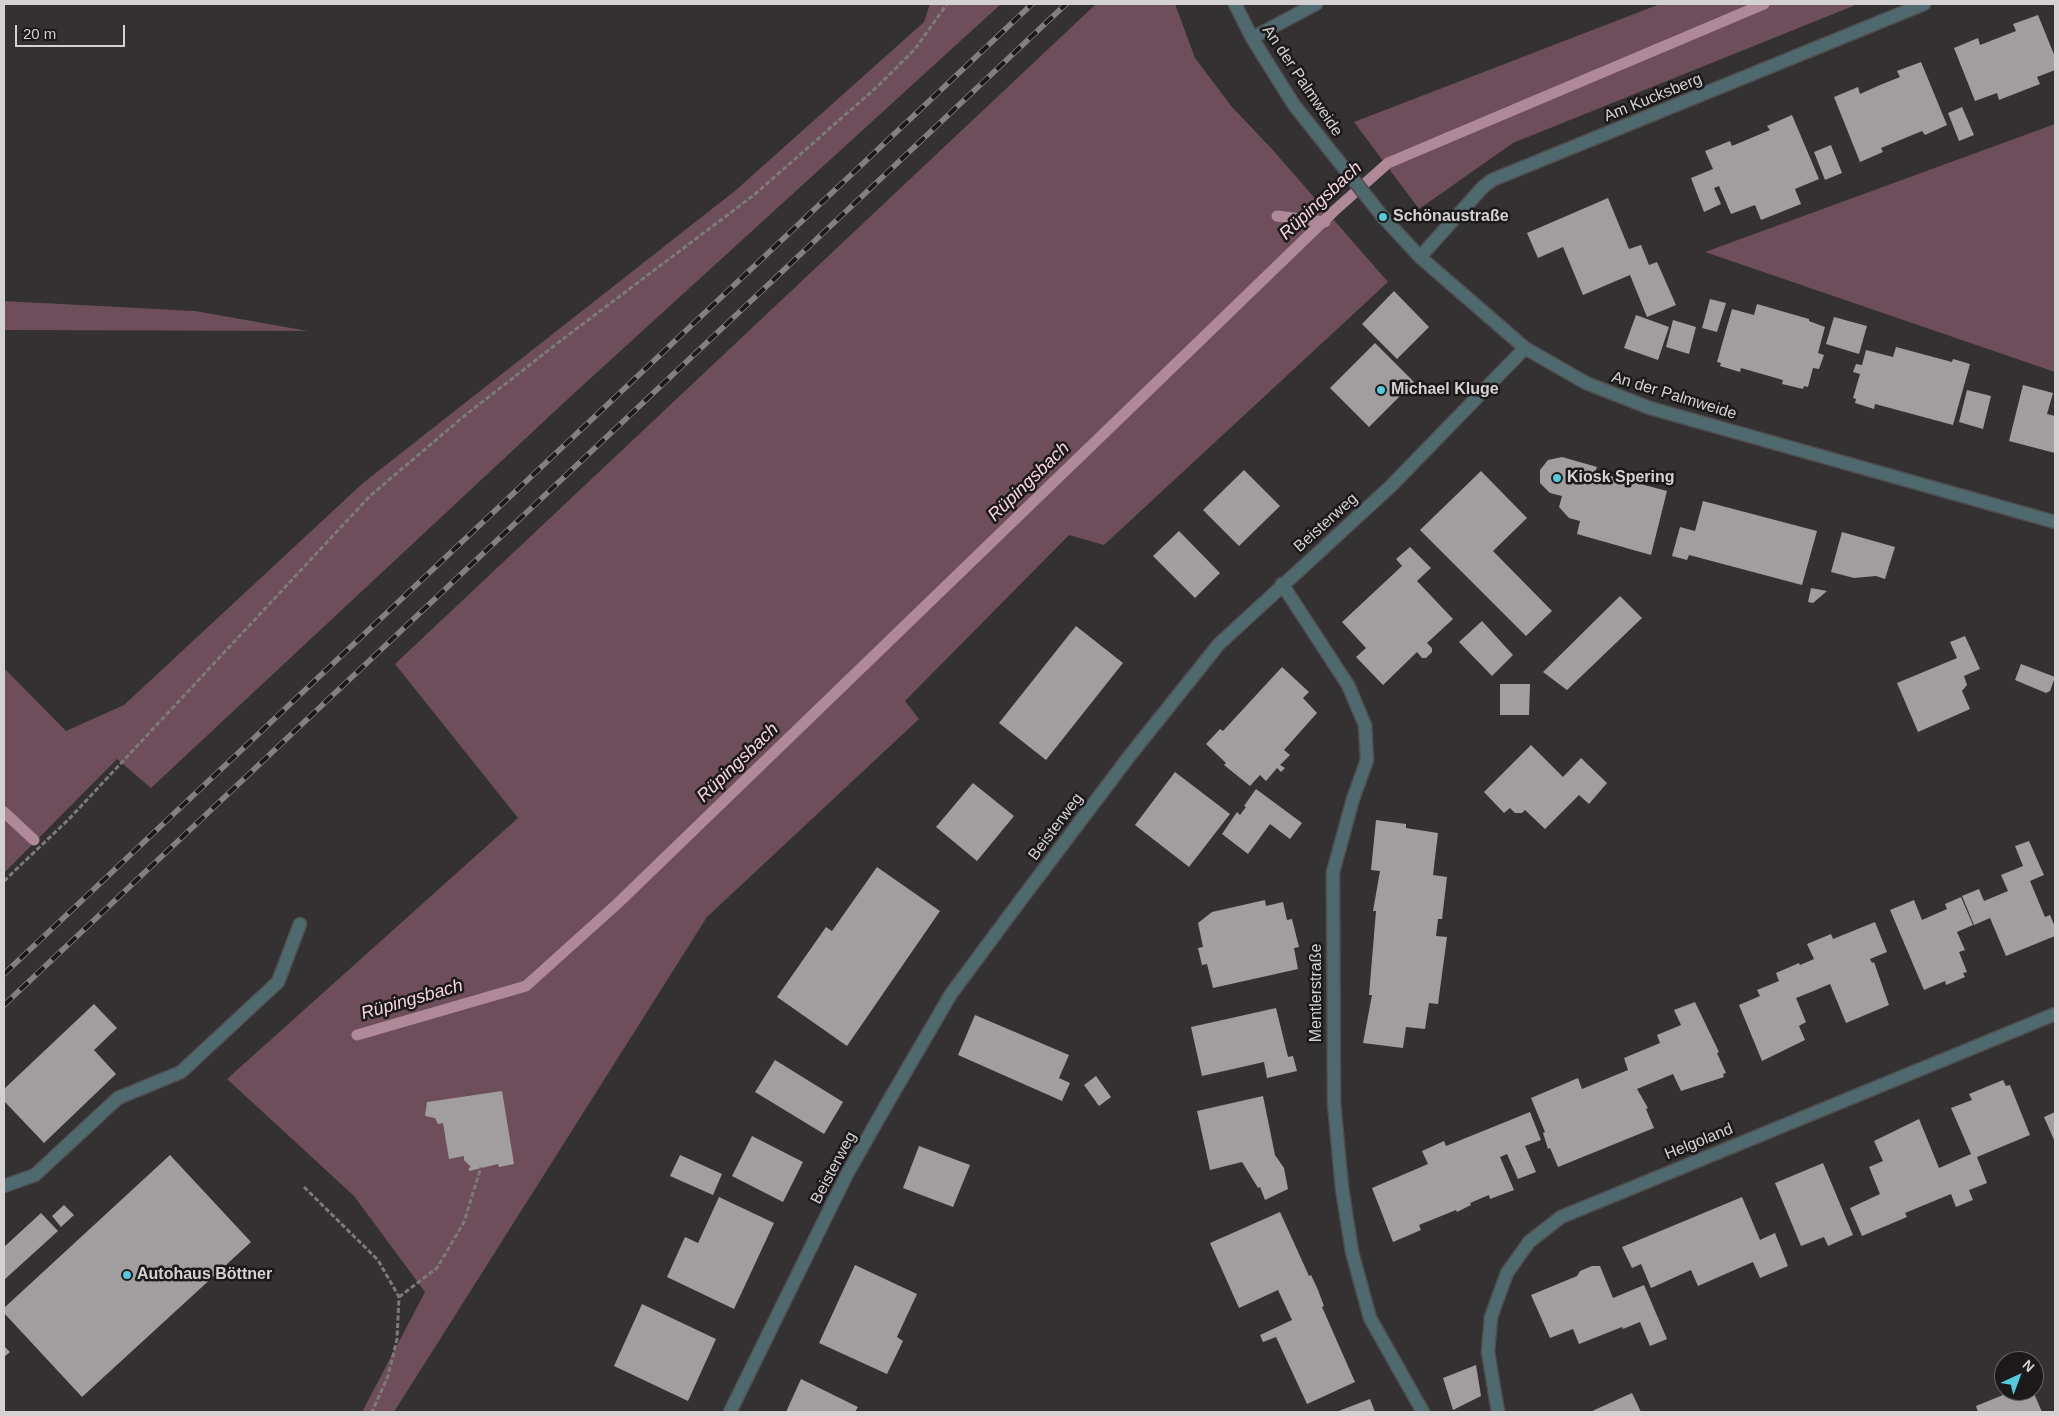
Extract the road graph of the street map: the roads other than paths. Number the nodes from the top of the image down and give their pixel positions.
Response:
1 (1235, 4) edge
2 (1316, 4) edge
3 (1924, 4) edge
4 (1252, 38) junction
5 (1420, 257) junction
6 (1525, 348) junction
7 (2055, 522) edge
8 (1282, 584) junction
9 (300, 924) dead end
10 (2055, 1014) edge
11 (4, 1186) edge
12 (730, 1412) edge
13 (1423, 1412) edge
14 (1498, 1412) edge

1 - 4 street, An der Palmweide
2 - 4 street
3 - 5 street, Am Kucksberg
4 - 5 street, An der Palmweide
5 - 6 street, An der Palmweide
6 - 7 street, An der Palmweide
6 - 8 street, Beisterweg
8 - 12 street, Beisterweg
8 - 13 street, Mentlerstraße
9 - 11 street
10 - 14 street, Helgoland

